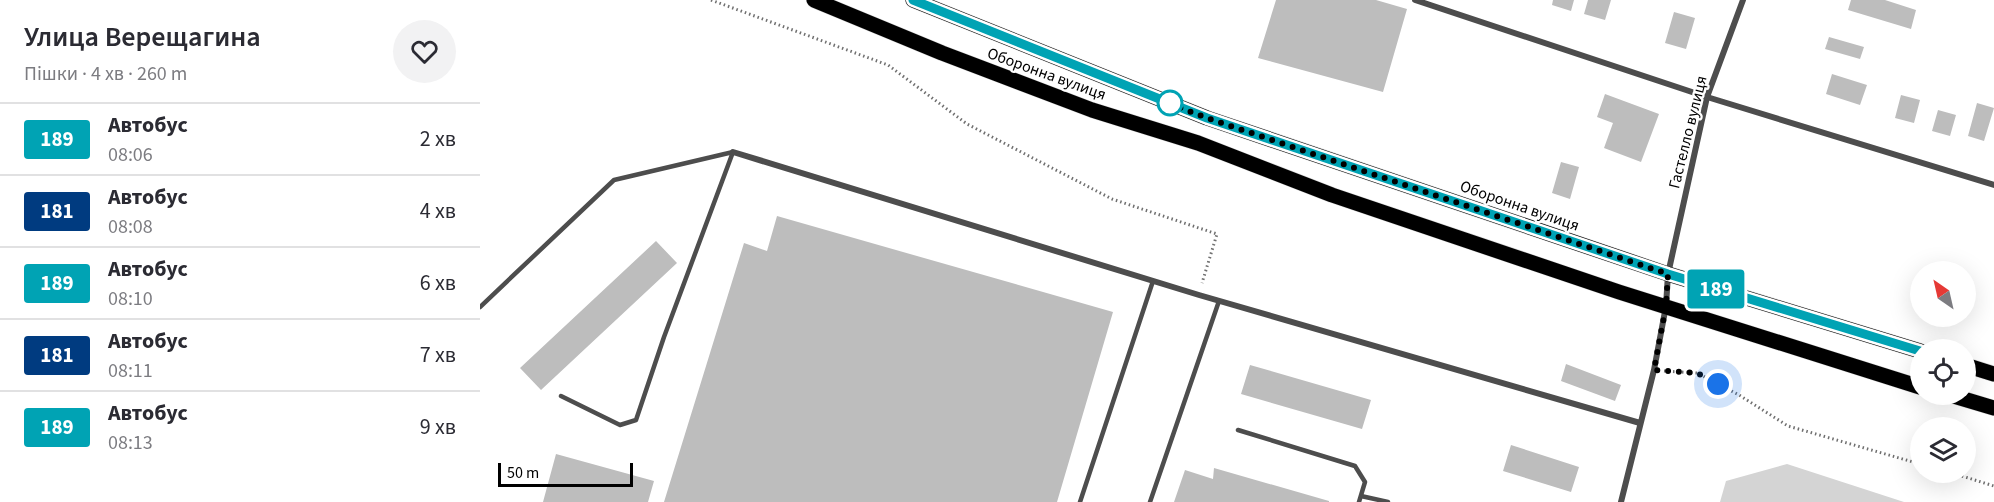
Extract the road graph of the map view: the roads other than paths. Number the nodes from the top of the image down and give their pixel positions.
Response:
1 (813, 0) edge
2 (913, 0) edge
3 (1415, 0) edge
4 (1743, 0) edge
5 (1707, 97) junction
6 (733, 152) junction
7 (1994, 185) edge
8 (1668, 274) junction
9 (1153, 281) junction
10 (1219, 301) junction
11 (1666, 306) junction
12 (480, 307) edge
13 (1910, 348) edge
14 (1976, 368) edge
15 (1994, 374) edge
16 (1910, 384) edge
17 (561, 396) dead end
18 (1976, 403) edge
19 (1994, 408) edge
20 (1640, 423) junction
21 (1238, 430) dead end
22 (1361, 496) junction
23 (1080, 502) edge
24 (1150, 502) edge
25 (1359, 502) edge
26 (1388, 502) edge
27 (1621, 502) edge

1 - 11 main road, Оборонна вулиця
2 - 8 main road, Оборонна вулиця
3 - 5 street
4 - 5 street, Гастелло вулиця
5 - 7 street
5 - 8 street, Гастелло вулиця
6 - 9 street
6 - 12 lane
6 - 17 lane
8 - 11 street, Гастелло вулиця
8 - 13 main road, Оборонна вулиця
9 - 10 street
9 - 23 lane
10 - 20 street
10 - 24 lane
11 - 16 main road, Оборонна вулиця
11 - 20 street, Гастелло вулиця
14 - 15 main road
18 - 19 main road
20 - 27 street, Гастелло вулиця
21 - 22 lane
22 - 25 lane
22 - 26 lane

